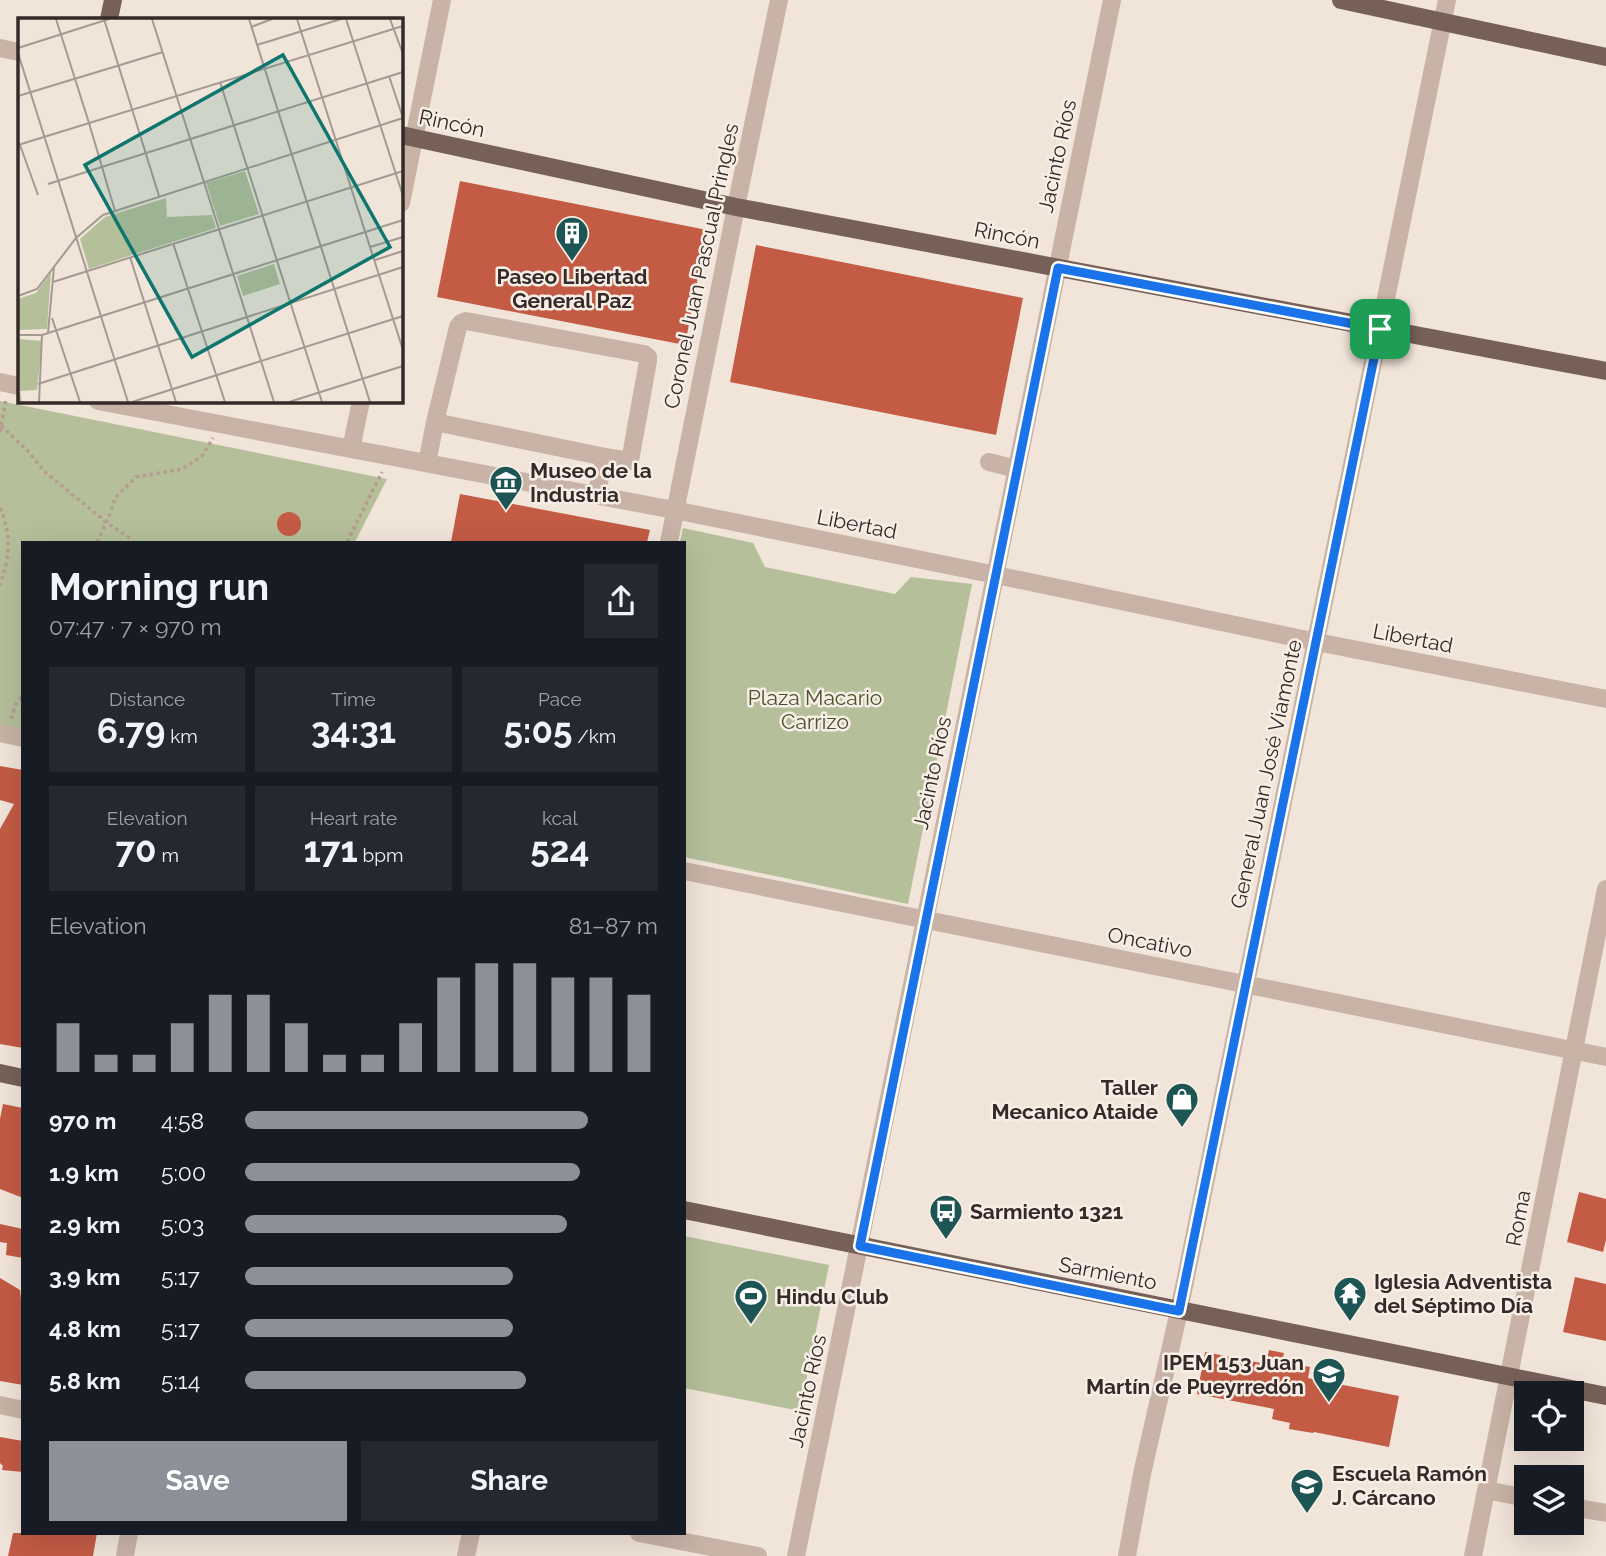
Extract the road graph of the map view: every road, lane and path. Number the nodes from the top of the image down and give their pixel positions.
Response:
1 (113, 0) edge
2 (442, 0) edge
3 (779, 0) edge
4 (1112, 0) edge
5 (1341, 0) edge
6 (1447, 0) edge
7 (109, 18) edge
8 (1443, 22) junction
9 (0, 48) edge
10 (18, 52) edge
11 (1606, 57) edge
12 (407, 136) edge
13 (402, 192) edge
14 (736, 207) junction
15 (1058, 268) junction
16 (1380, 329) junction
17 (1606, 371) edge
18 (9, 384) edge
19 (103, 402) edge
20 (361, 402) edge
21 (435, 422) junction
22 (222, 424) junction
23 (1, 425) edge
24 (0, 432) edge
25 (351, 449) junction
26 (390, 456) junction
27 (606, 457) junction
28 (989, 462) dead end
29 (427, 463) junction
30 (1017, 468) junction
31 (596, 495) junction
32 (0, 508) edge
33 (674, 510) junction
34 (106, 522) junction
35 (97, 541) edge
36 (132, 541) edge
37 (348, 541) edge
38 (669, 541) edge
39 (996, 575) junction
40 (0, 585) edge
41 (1317, 642) junction
42 (21, 698) edge
43 (1606, 699) edge
44 (10, 735) edge
45 (686, 871) edge
46 (1606, 889) edge
47 (926, 920) junction
48 (1245, 985) junction
49 (1575, 1051) junction
50 (1606, 1057) edge
51 (0, 1073) edge
52 (21, 1078) edge
53 (686, 1210) edge
54 (860, 1246) junction
55 (1179, 1311) junction
56 (1509, 1376) junction
57 (1606, 1396) edge
58 (0, 1405) edge
59 (21, 1410) edge
60 (1486, 1490) junction
61 (1514, 1496) edge
62 (1584, 1509) edge
63 (1606, 1513) edge
64 (129, 1535) edge
65 (471, 1535) edge
66 (649, 1535) edge
67 (125, 1556) edge
68 (466, 1556) edge
69 (758, 1556) edge
70 (796, 1556) edge
71 (1127, 1556) edge
72 (1474, 1556) edge

1 - 7 main road
2 - 12 street
3 - 14 street, Coronel Juan Pascual Pringles
4 - 15 street, Jacinto Ríos
5 - 8 main road
6 - 8 street, General Juan José Viamonte
8 - 11 main road
8 - 16 street, General Juan José Viamonte
9 - 10 street
12 - 13 street
12 - 14 main road, Rincón
14 - 15 main road, Rincón
14 - 33 street, Coronel Juan Pascual Pringles
15 - 16 main road, Rincón
15 - 30 street, Jacinto Ríos
16 - 17 main road, Rincón
16 - 41 street, General Juan José Viamonte
18 - 23 path
19 - 22 street, Libertad
20 - 25 street
21 - 27 street
21 - 27 street
21 - 29 street
22 - 25 street, Libertad
22 - 34 path
23 - 24 path
23 - 34 path
25 - 26 street, Libertad
26 - 29 street, Libertad
26 - 37 path
27 - 31 street
28 - 30 street
29 - 31 street, Libertad
30 - 39 street, Jacinto Ríos
31 - 33 street, Libertad
32 - 40 path
33 - 38 street, Coronel Juan Pascual Pringles
33 - 39 street, Libertad
34 - 35 path
34 - 36 path
39 - 41 street, Libertad
39 - 47 street, Jacinto Ríos
41 - 43 street, Libertad
41 - 48 street, General Juan José Viamonte
42 - 44 path
45 - 47 street, Oncativo
46 - 49 street, Roma
47 - 48 street, Oncativo
47 - 54 street, Jacinto Ríos
48 - 49 street, Oncativo
48 - 55 street, General Juan José Viamonte
49 - 50 street, Oncativo
49 - 56 street, Roma
51 - 52 main road
53 - 54 main road, Sarmiento
54 - 55 main road, Sarmiento
54 - 70 street, Jacinto Ríos
55 - 56 main road, Sarmiento
55 - 71 street, General Juan José Viamonte
56 - 57 main road, Sarmiento
56 - 60 street, Roma
58 - 59 street
60 - 61 street
60 - 72 street, Roma
62 - 63 street
64 - 67 street
65 - 68 street
66 - 69 street

